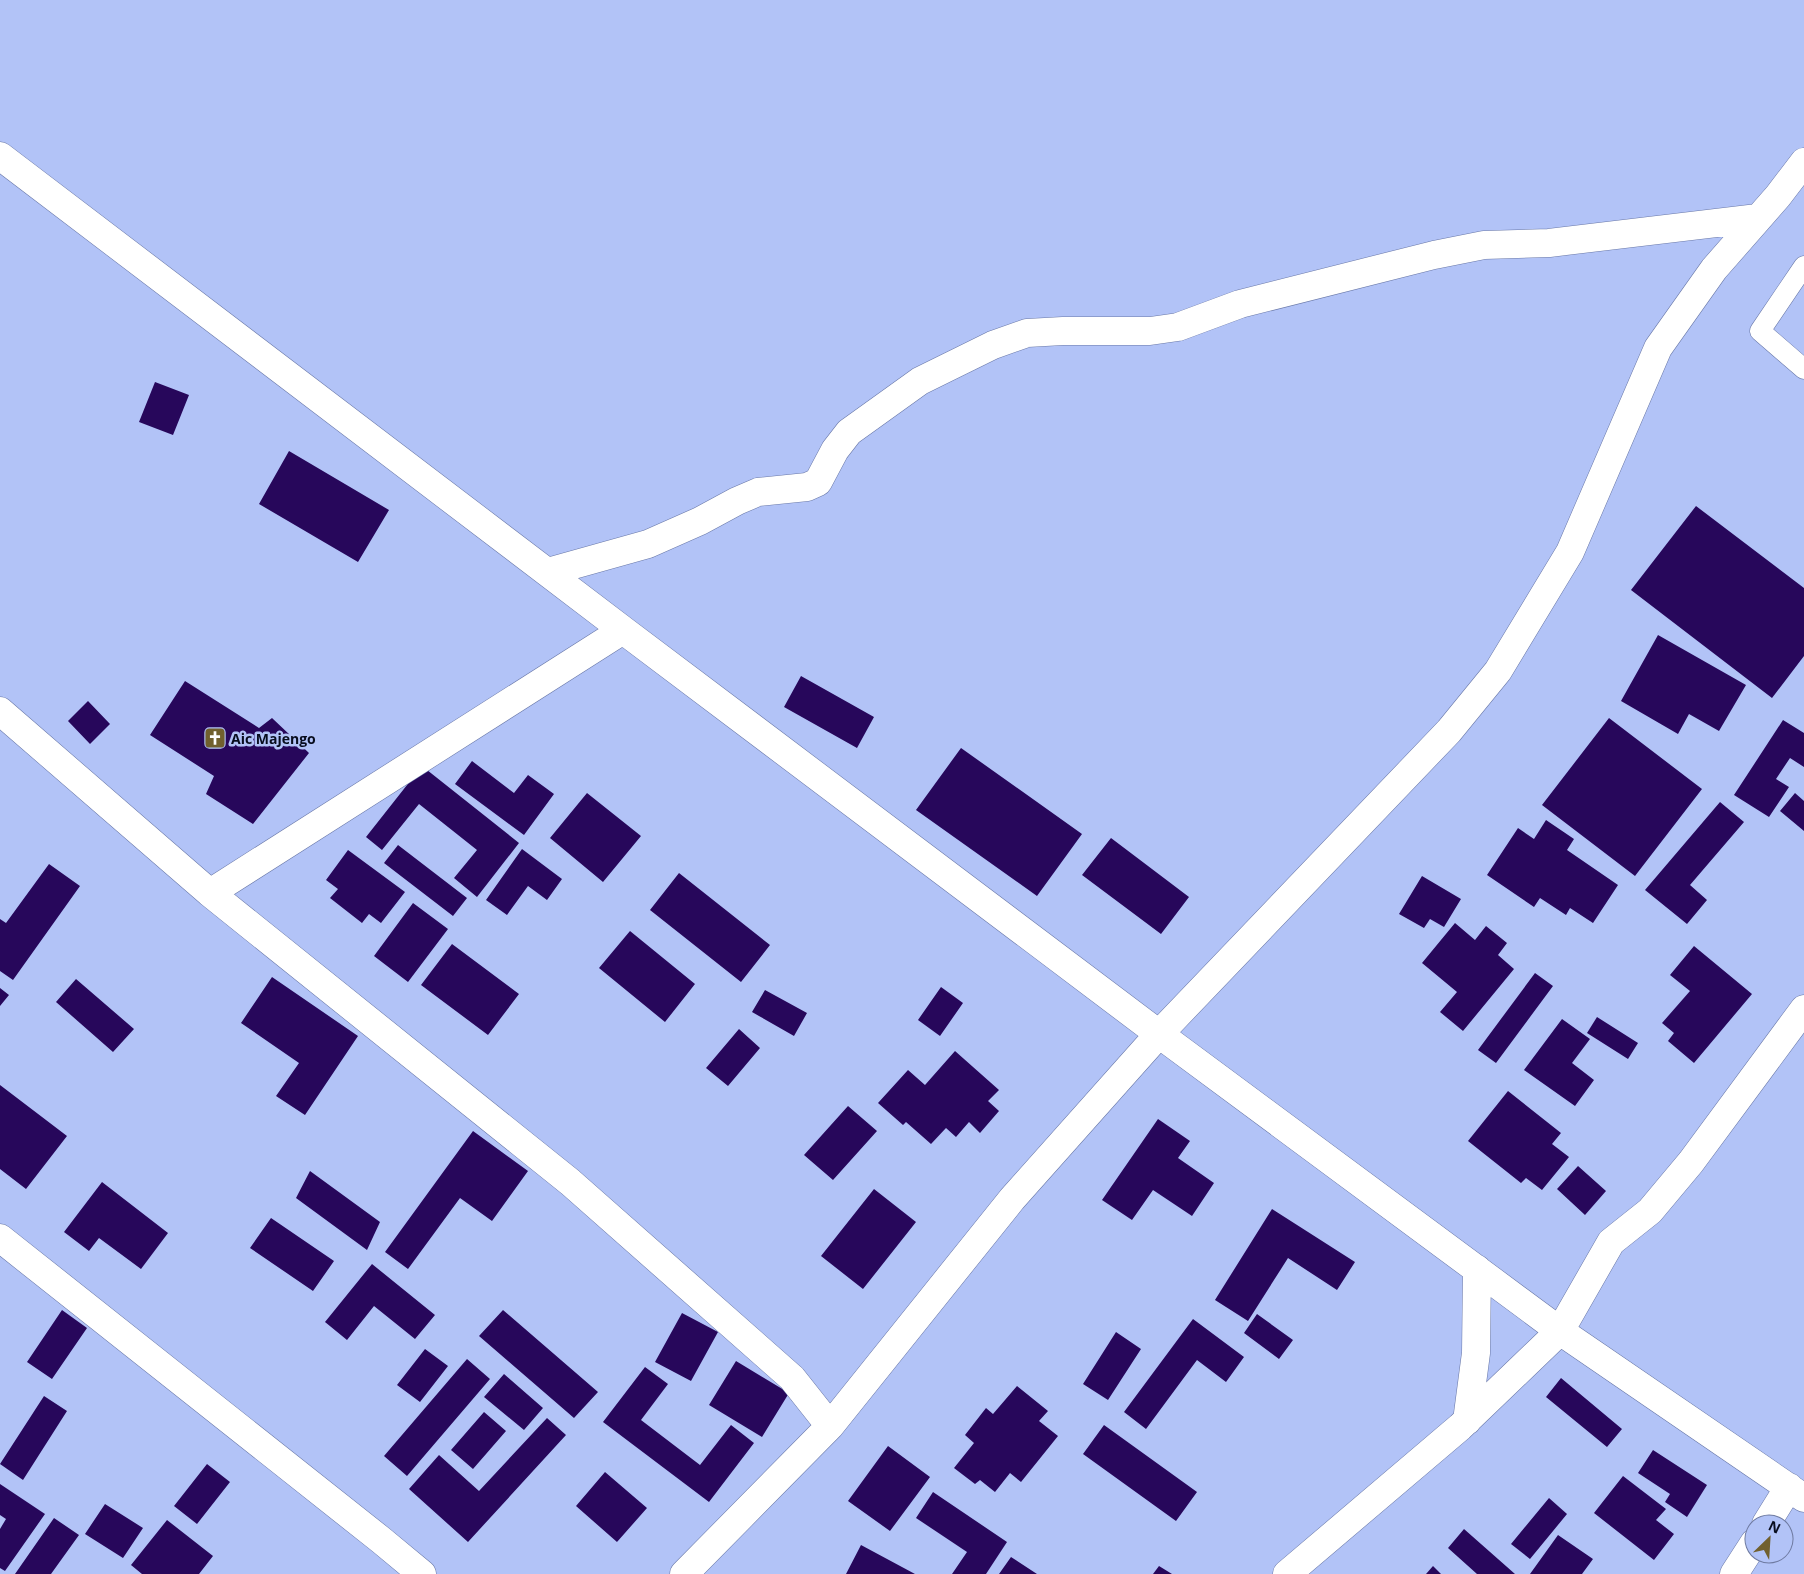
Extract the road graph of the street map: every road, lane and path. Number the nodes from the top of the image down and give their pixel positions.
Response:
1 (0, 156) edge
2 (1804, 162) edge
3 (1758, 218) junction
4 (1804, 266) edge
5 (1804, 370) edge
6 (548, 572) junction
7 (624, 630) junction
8 (0, 711) edge
9 (210, 893) junction
10 (1804, 1009) edge
11 (1159, 1034) junction
12 (0, 1238) edge
13 (1477, 1269) junction
14 (1560, 1331) junction
15 (1467, 1420) junction
16 (830, 1426) junction
17 (1797, 1493) edge
18 (1776, 1514) edge
19 (1744, 1558) edge
20 (422, 1574) edge
21 (684, 1574) edge
22 (1287, 1574) edge
23 (1734, 1574) edge

1 - 6 street
2 - 3 street
3 - 6 street
3 - 11 street
4 - 5 lane
6 - 7 street
7 - 9 street
7 - 11 street
8 - 9 street
9 - 16 street
10 - 14 street
11 - 13 street
11 - 16 street
12 - 20 street
13 - 14 street
13 - 15 street
14 - 15 street
14 - 17 street
15 - 22 street
16 - 21 street
17 - 18 street
19 - 23 street

